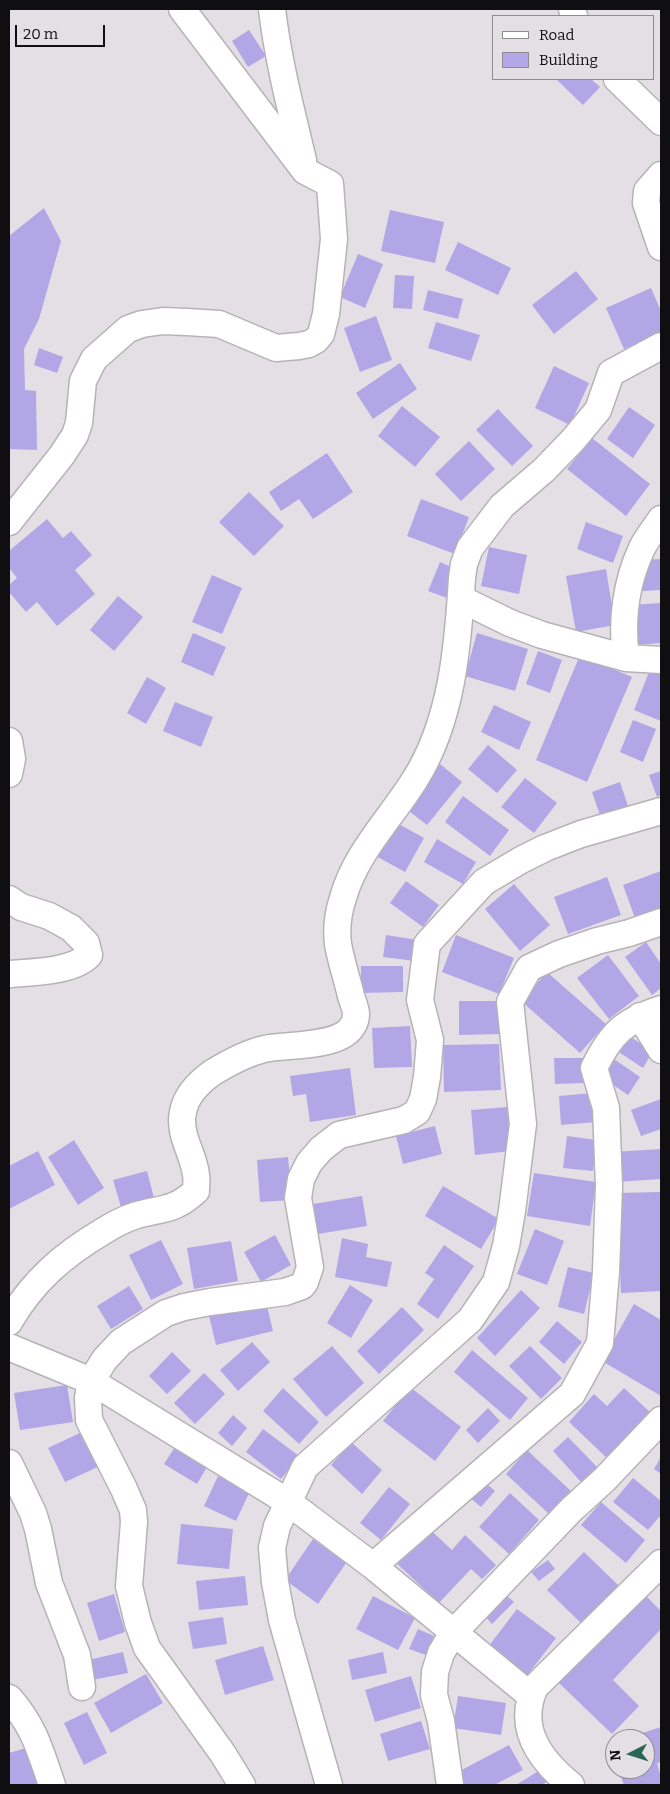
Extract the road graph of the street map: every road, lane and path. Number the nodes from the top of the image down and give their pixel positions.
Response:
1 (182, 9) edge
2 (272, 9) edge
3 (618, 80) edge
4 (661, 122) edge
5 (305, 171) junction
6 (661, 175) edge
7 (661, 248) edge
8 (661, 346) edge
9 (661, 519) edge
10 (9, 522) edge
11 (461, 599) junction
12 (626, 658) junction
13 (661, 660) edge
14 (9, 741) edge
15 (9, 774) edge
16 (661, 811) edge
17 (9, 899) edge
18 (661, 922) edge
19 (9, 974) edge
20 (650, 1012) edge
21 (661, 1050) edge
22 (9, 1322) edge
23 (9, 1346) edge
24 (91, 1381) junction
25 (661, 1420) edge
26 (9, 1463) edge
27 (288, 1502) junction
28 (661, 1563) edge
29 (373, 1566) junction
30 (453, 1633) junction
31 (82, 1687) dead end
32 (531, 1696) junction
33 (9, 1698) edge
34 (52, 1785) edge
35 (242, 1785) edge
36 (329, 1785) edge
37 (450, 1785) edge
38 (571, 1785) edge

1 - 5 street
2 - 5 street
3 - 4 street
5 - 10 street
6 - 7 street
8 - 11 street
9 - 12 street
11 - 12 street
11 - 22 street
12 - 13 street
14 - 15 street
16 - 24 street
17 - 19 street
18 - 27 street
20 - 21 street
20 - 29 street
23 - 24 street
24 - 27 street
24 - 35 street
25 - 30 street
26 - 31 street
27 - 29 street
27 - 36 street
28 - 32 street
29 - 30 street
30 - 32 street
30 - 37 street
32 - 38 street
33 - 34 street

